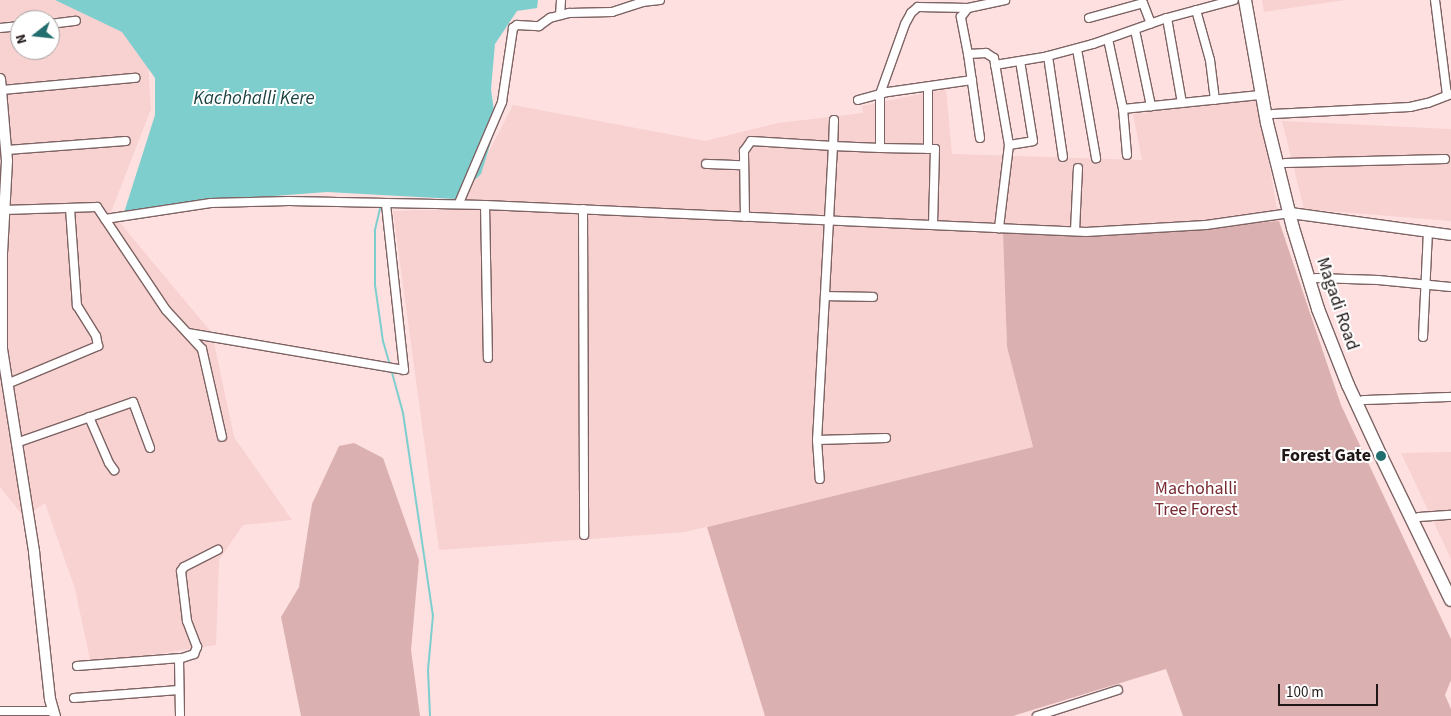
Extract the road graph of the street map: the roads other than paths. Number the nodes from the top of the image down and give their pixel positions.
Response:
1 (561, 0) edge
2 (660, 0) edge
3 (1005, 0) edge
4 (1234, 0) edge
5 (1246, 0) edge
6 (1253, 0) edge
7 (1435, 0) edge
8 (968, 8) junction
9 (1196, 10) junction
10 (560, 15) junction
11 (1089, 18) dead end
12 (1167, 18) junction
13 (76, 22) dead end
14 (60, 23) edge
15 (1151, 24) junction
16 (1135, 30) junction
17 (1108, 39) junction
18 (1077, 49) junction
19 (968, 54) junction
20 (1048, 56) junction
21 (1020, 61) junction
22 (995, 65) junction
23 (135, 78) dead end
24 (972, 80) junction
25 (1, 84) edge
26 (928, 86) junction
27 (880, 94) junction
28 (1262, 95) junction
29 (1449, 95) edge
30 (858, 100) dead end
31 (1215, 100) junction
32 (1182, 103) junction
33 (1151, 106) junction
34 (1123, 109) junction
35 (1273, 114) junction
36 (834, 120) dead end
37 (980, 138) dead end
38 (126, 141) dead end
39 (1009, 145) junction
40 (833, 146) junction
41 (880, 148) junction
42 (928, 149) junction
43 (7, 150) junction
44 (1127, 155) dead end
45 (1064, 157) dead end
46 (1096, 158) dead end
47 (1445, 159) dead end
48 (1285, 163) junction
49 (706, 164) dead end
50 (744, 165) junction
51 (1078, 168) dead end
52 (459, 203) junction
53 (386, 204) junction
54 (485, 205) junction
55 (70, 208) junction
56 (583, 209) junction
57 (4, 210) junction
58 (1293, 213) junction
59 (745, 217) junction
60 (105, 219) junction
61 (829, 221) junction
62 (933, 225) junction
63 (999, 228) junction
64 (1075, 231) junction
65 (1428, 232) junction
66 (1451, 235) edge
67 (1316, 278) junction
68 (1425, 284) junction
69 (1451, 287) edge
70 (825, 296) junction
71 (873, 297) dead end
72 (188, 333) junction
73 (1423, 338) dead end
74 (488, 358) dead end
75 (7, 384) junction
76 (1451, 397) edge
77 (1363, 400) junction
78 (89, 417) junction
79 (222, 437) dead end
80 (886, 438) dead end
81 (817, 440) junction
82 (16, 443) junction
83 (150, 448) dead end
84 (114, 470) dead end
85 (820, 479) dead end
86 (1451, 515) edge
87 (1419, 517) junction
88 (584, 535) dead end
89 (218, 550) dead end
90 (1451, 584) edge
91 (1451, 600) edge
92 (181, 658) junction
93 (77, 666) dead end
94 (179, 690) junction
95 (1118, 690) dead end
96 (74, 698) dead end
97 (1063, 708) junction
98 (0, 711) edge
99 (54, 714) edge
100 (180, 716) edge
101 (1037, 716) edge
102 (1066, 716) edge

1 - 10 street
2 - 10 street
3 - 8 street
4 - 9 street
5 - 28 main road, Magadi Road
6 - 35 main road, Magadi Road
7 - 29 street
8 - 19 street
8 - 27 street
9 - 12 street
9 - 31 street
10 - 52 street
11 - 15 street
12 - 15 street
12 - 32 street
13 - 14 street
15 - 16 street
16 - 17 street
16 - 33 street
17 - 18 street
17 - 34 street
18 - 20 street
18 - 46 street
19 - 22 street
19 - 24 street
20 - 21 street
20 - 45 street
21 - 22 street
21 - 39 street
22 - 39 street
23 - 25 street
24 - 26 street
24 - 37 street
25 - 43 street
26 - 27 street
26 - 42 street
27 - 30 street
27 - 41 street
28 - 31 street
28 - 58 main road, Magadi Road
29 - 35 street
31 - 32 street
32 - 33 street
33 - 34 street
34 - 44 street
35 - 48 main road, Magadi Road
36 - 40 street
38 - 43 street
39 - 63 street
40 - 41 street
40 - 50 street
40 - 61 street
41 - 42 street
42 - 62 street
43 - 57 street
47 - 48 street
48 - 58 main road, Magadi Road
49 - 50 street
50 - 59 street
51 - 64 street
52 - 53 street
52 - 54 street
53 - 60 street
53 - 72 street
54 - 56 street
54 - 74 street
55 - 57 street
55 - 60 street
55 - 75 street
56 - 59 street
56 - 88 street
57 - 75 street
58 - 64 street
58 - 65 street
58 - 67 main road, Magadi Road
58 - 91 main road, Magadi Road
59 - 61 street
60 - 72 street
61 - 62 street
61 - 70 street
62 - 63 street
63 - 64 street
65 - 66 street
65 - 68 street
67 - 68 street
67 - 77 main road, Magadi Road
68 - 69 street
68 - 73 street
70 - 71 street
70 - 81 street
72 - 79 street
75 - 82 street
76 - 77 street
77 - 87 main road, Magadi Road
78 - 82 street
78 - 83 street
78 - 84 street
80 - 81 street
81 - 85 street
82 - 99 street
86 - 87 street
87 - 90 main road, Magadi Road
89 - 92 street
92 - 93 street
92 - 94 street
94 - 96 street
94 - 100 street
95 - 97 street
97 - 101 street
97 - 102 street
98 - 99 street

